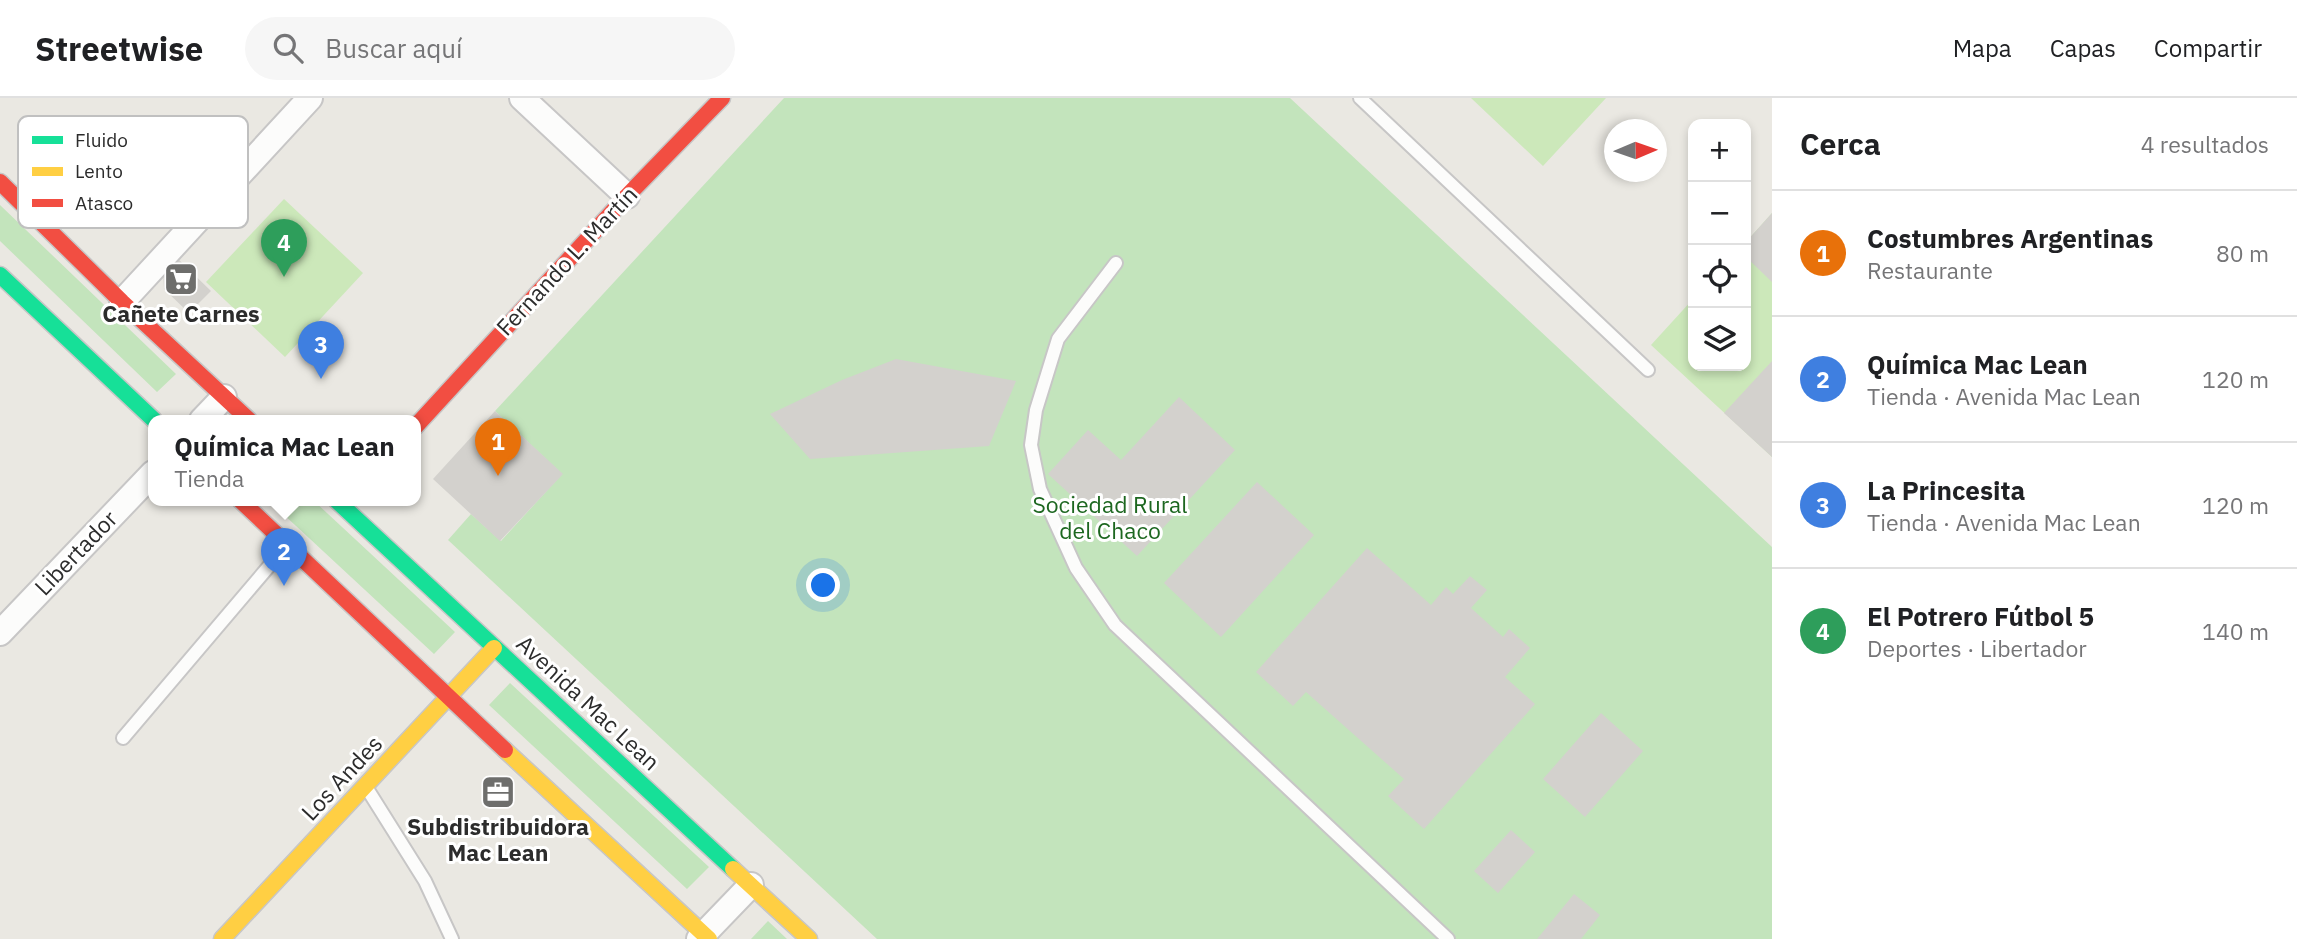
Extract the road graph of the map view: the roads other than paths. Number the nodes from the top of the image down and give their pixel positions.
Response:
1 (310, 98) edge
2 (523, 98) edge
3 (722, 98) edge
4 (1360, 98) edge
5 (248, 165) edge
6 (0, 182) edge
7 (627, 196) junction
8 (18, 200) edge
9 (47, 228) edge
10 (190, 228) edge
11 (1116, 263) dead end
12 (0, 275) edge
13 (122, 302) junction
14 (1648, 370) dead end
15 (224, 397) junction
16 (149, 415) edge
17 (207, 415) edge
18 (244, 415) edge
19 (421, 419) edge
20 (148, 478) edge
21 (247, 506) edge
22 (346, 506) edge
23 (288, 544) junction
24 (0, 633) edge
25 (494, 648) junction
26 (448, 698) junction
27 (123, 737) dead end
28 (366, 787) junction
29 (751, 885) junction
30 (704, 937) edge
31 (222, 939) edge
32 (452, 939) edge
33 (809, 939) edge
34 (1448, 939) edge

1 - 5 street
2 - 7 street
3 - 7 main road, Fernando L. Martín
4 - 14 lane
6 - 8 main road
7 - 19 main road, Fernando L. Martín
9 - 13 main road
10 - 13 street
11 - 34 lane
12 - 16 main road
13 - 15 main road
15 - 17 street
15 - 18 main road
20 - 24 street, Libertador
21 - 23 main road
22 - 25 main road, Avenida Mac Lean
23 - 26 main road
23 - 27 lane
25 - 26 main road, Los Andes
25 - 29 main road, Avenida Mac Lean
26 - 28 main road, Los Andes
26 - 30 main road
28 - 31 main road, Los Andes
28 - 32 lane
29 - 30 street
29 - 33 main road, Avenida Mac Lean

